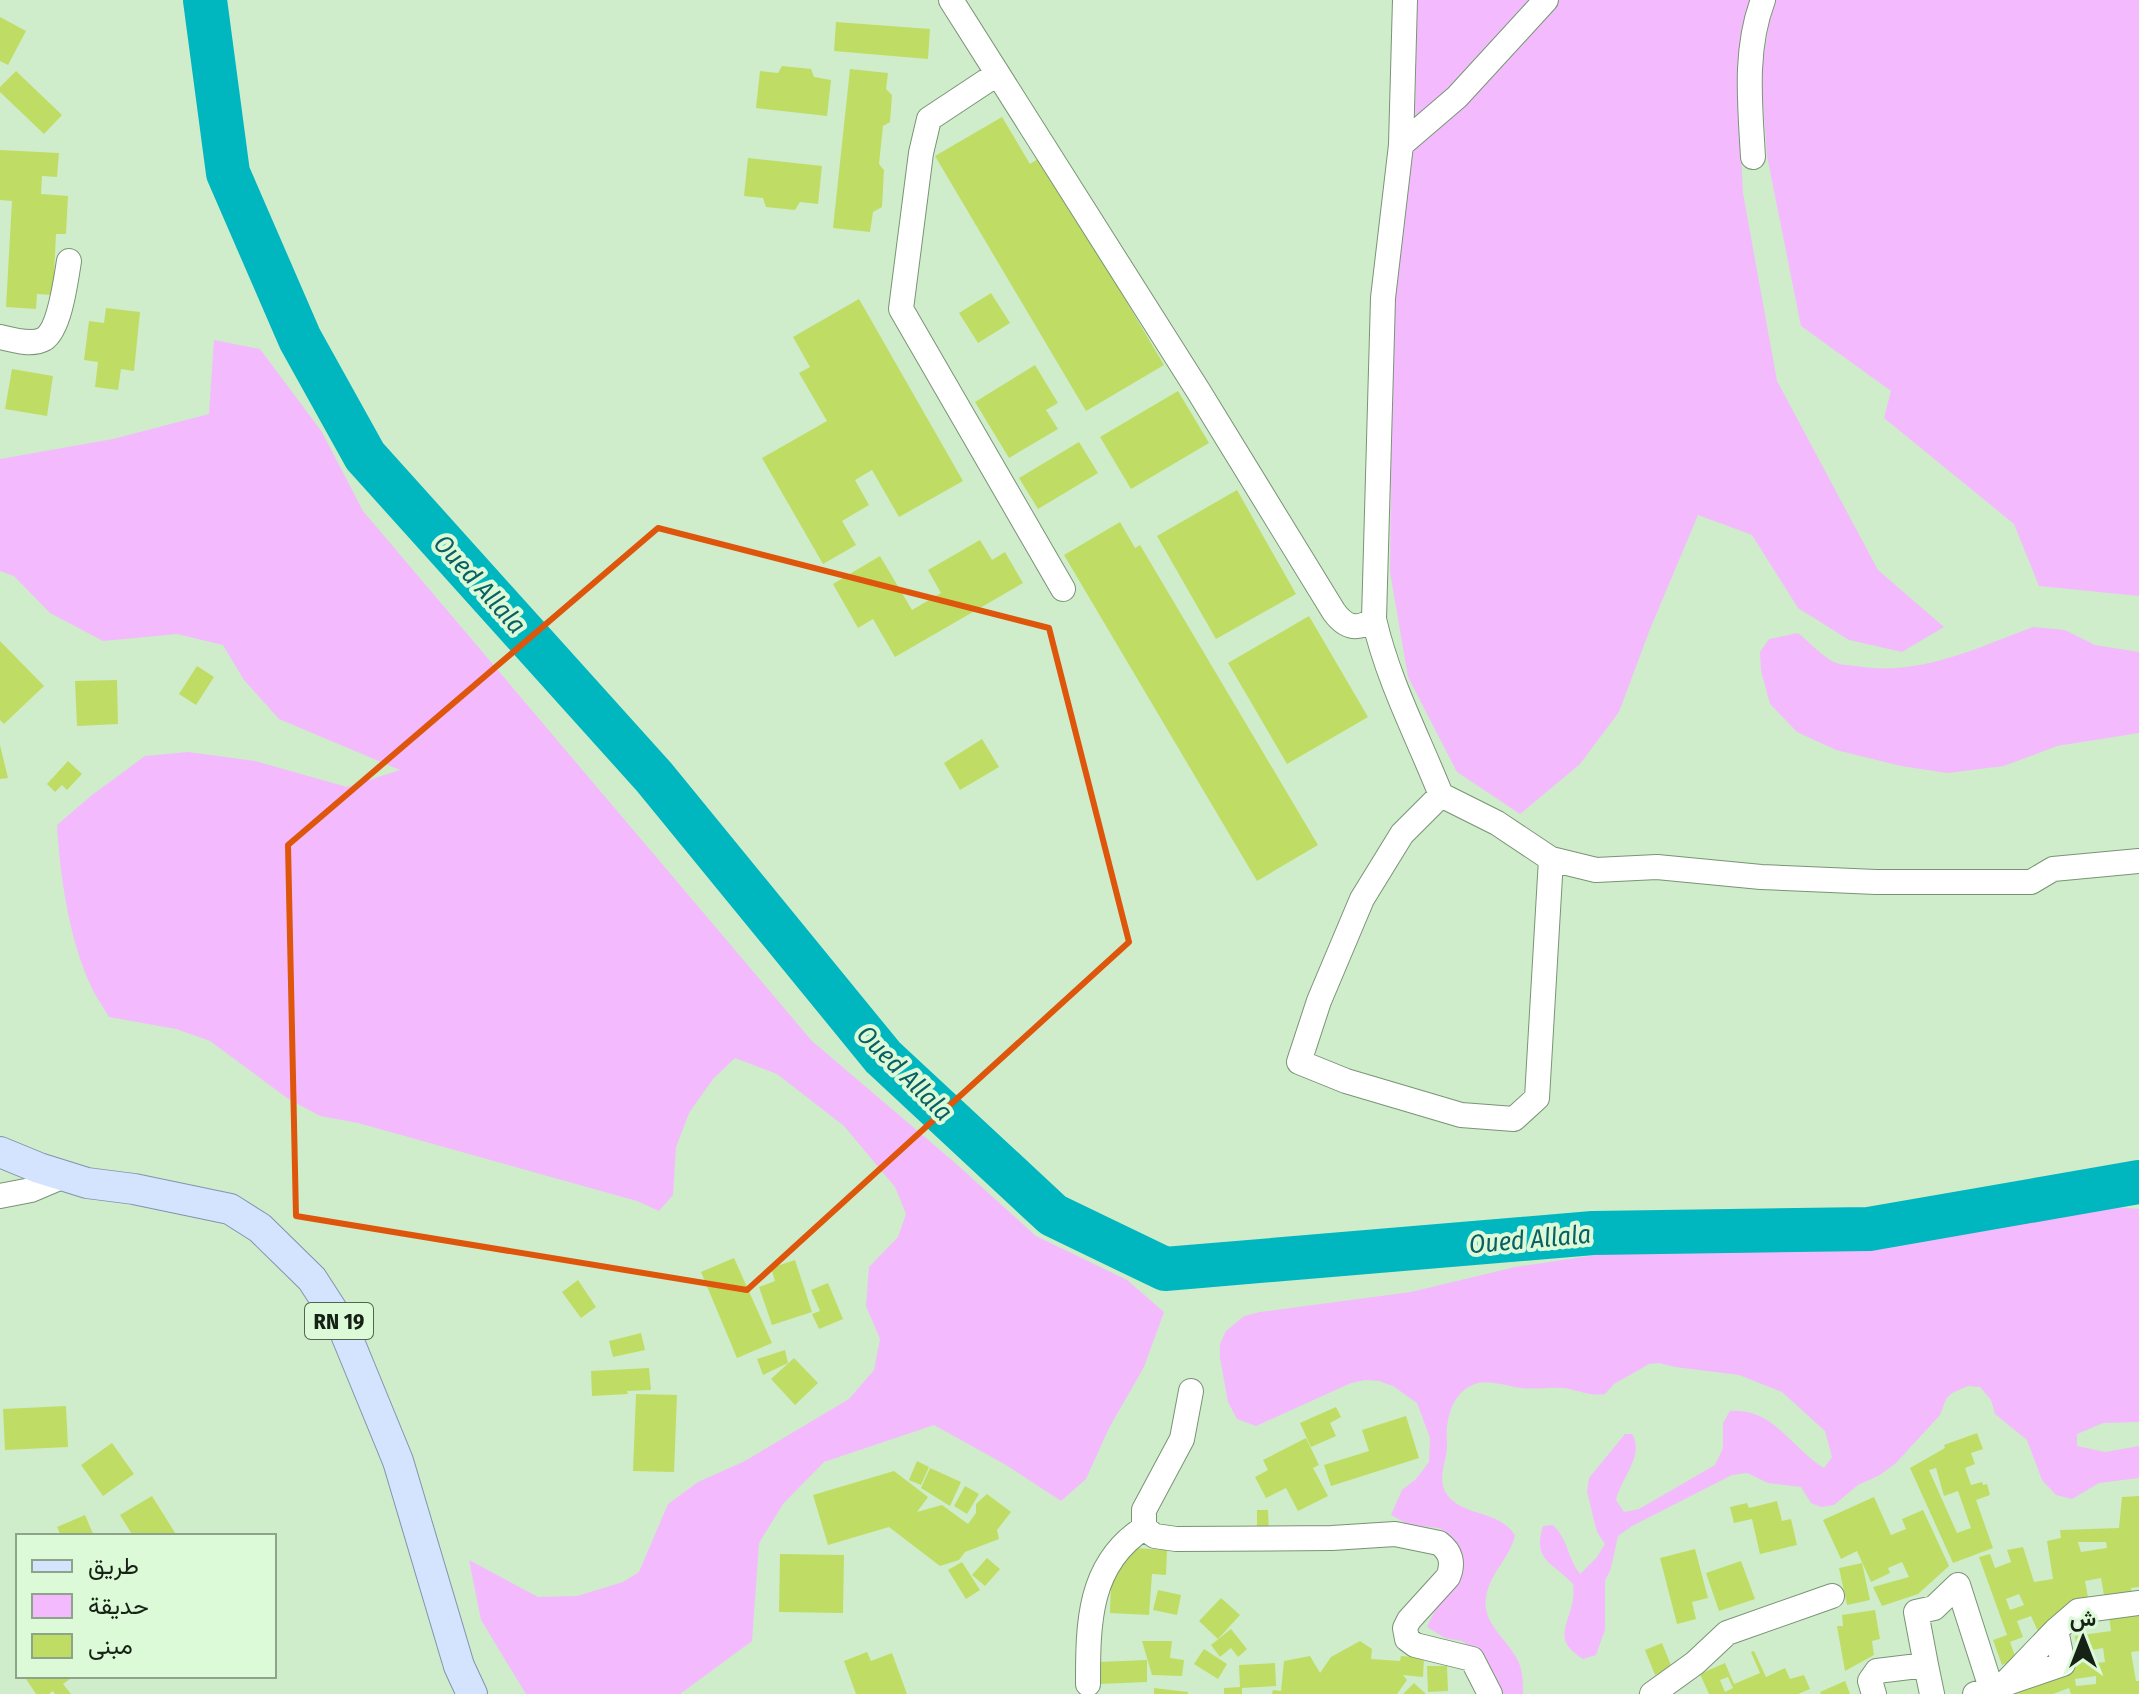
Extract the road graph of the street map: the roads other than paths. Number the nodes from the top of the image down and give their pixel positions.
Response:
1 (951, 0) edge
2 (1405, 0) edge
3 (1546, 0) edge
4 (1763, 0) edge
5 (997, 74) junction
6 (1401, 145) junction
7 (1753, 157) dead end
8 (69, 261) dead end
9 (0, 337) edge
10 (1063, 589) dead end
11 (1374, 619) junction
12 (1441, 795) junction
13 (1551, 859) junction
14 (2139, 861) edge
15 (0, 1152) edge
16 (64, 1176) junction
17 (0, 1196) edge
18 (1191, 1391) dead end
19 (1144, 1528) junction
20 (1832, 1596) dead end
21 (2139, 1603) edge
22 (1926, 1665) junction
23 (1088, 1684) dead end
24 (1990, 1688) edge
25 (472, 1694) edge
26 (1490, 1694) edge
27 (1652, 1694) edge
28 (1874, 1694) edge
29 (1932, 1694) edge

1 - 5 street
2 - 6 street
3 - 6 street
4 - 7 street
5 - 10 street
5 - 11 street
6 - 11 street
8 - 9 street
11 - 12 street
12 - 13 street
12 - 13 street
13 - 14 street
15 - 16 main road, RN 19
16 - 17 street
16 - 25 main road, RN 19
18 - 19 street
19 - 23 street
19 - 26 street
20 - 27 street
21 - 24 street
22 - 24 street
22 - 28 street
22 - 29 street

